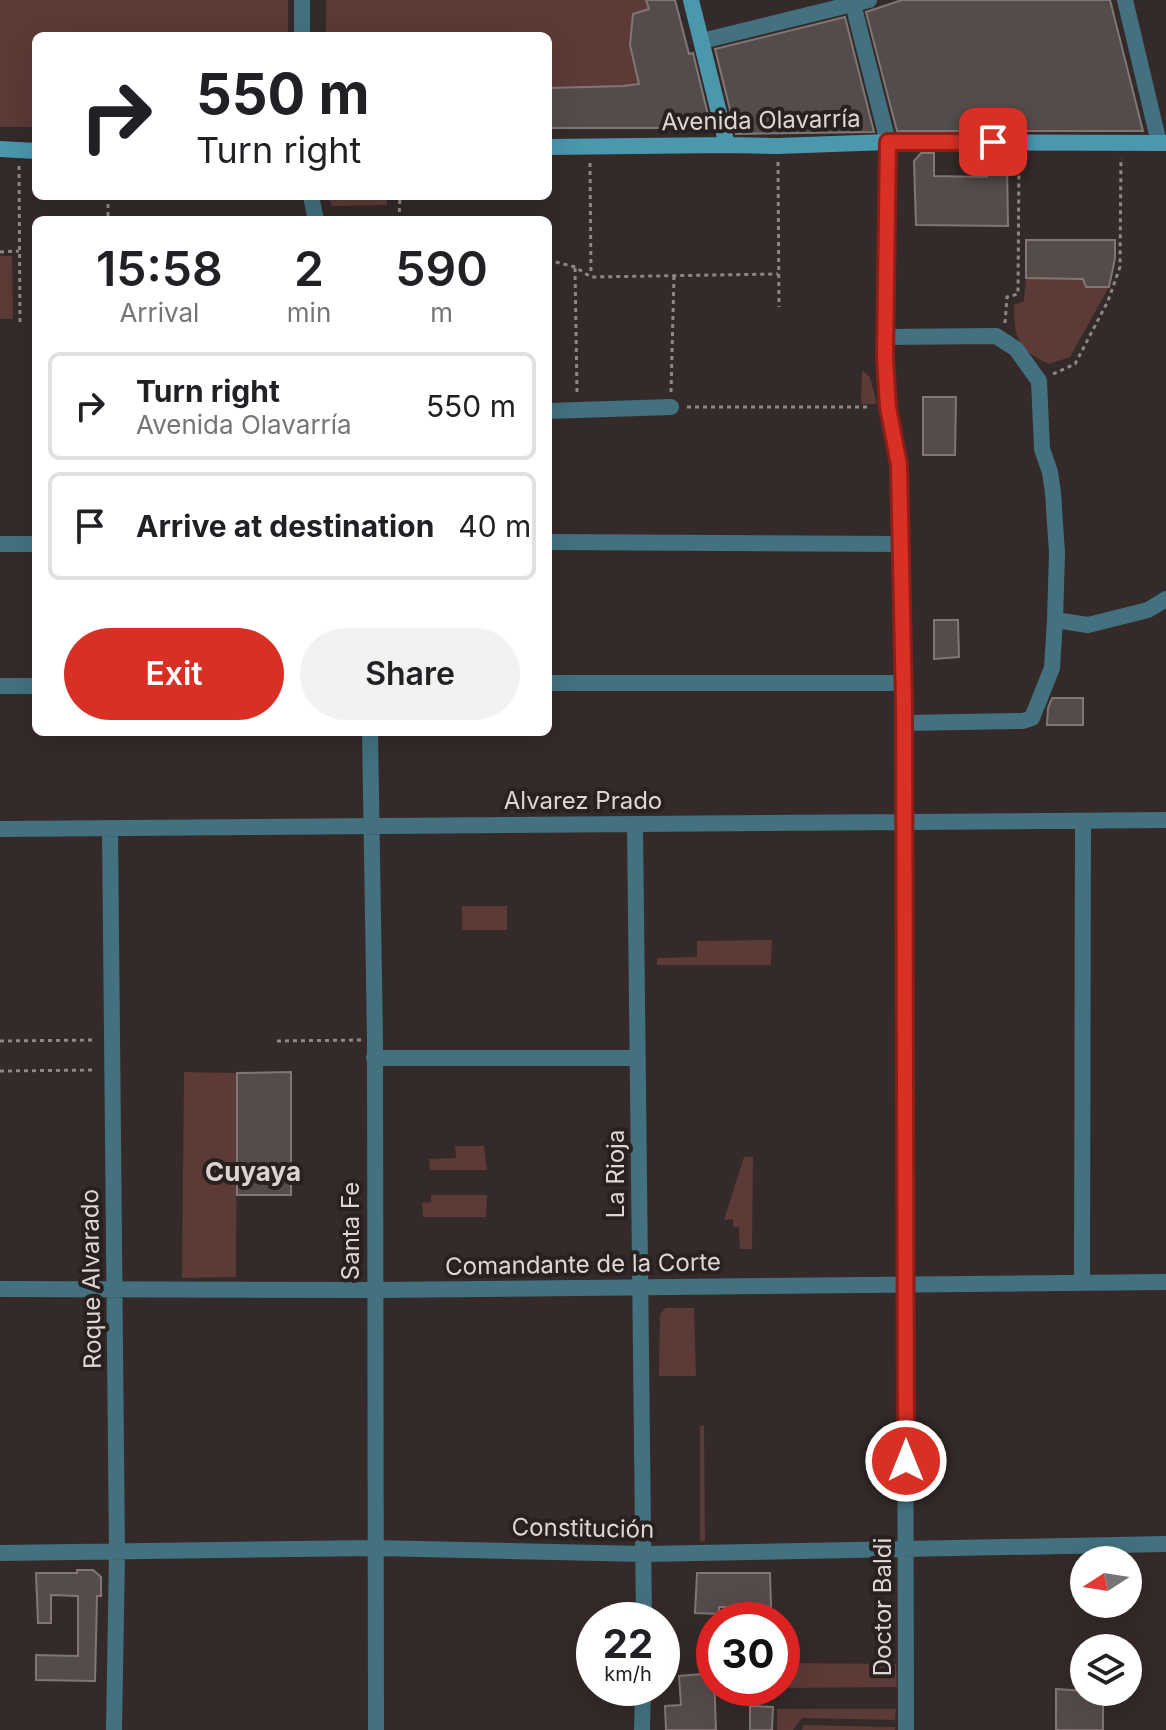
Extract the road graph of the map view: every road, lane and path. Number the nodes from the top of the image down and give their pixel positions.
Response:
1 (302, 0) edge
2 (691, 0) edge
3 (1125, 0) edge
4 (858, 1) edge
5 (302, 32) edge
6 (702, 41) junction
7 (888, 142) junction
8 (1120, 142) junction
9 (1019, 143) junction
10 (1163, 143) edge
11 (727, 145) junction
12 (778, 146) junction
13 (552, 147) edge
14 (590, 147) junction
15 (0, 149) edge
16 (19, 150) junction
17 (32, 151) edge
18 (19, 251) junction
19 (0, 252) edge
20 (552, 261) edge
21 (575, 267) junction
22 (778, 274) junction
23 (674, 276) junction
24 (591, 277) junction
25 (779, 307) dead end
26 (20, 326) dead end
27 (885, 337) junction
28 (1005, 341) junction
29 (1039, 381) junction
30 (671, 407) junction
31 (888, 407) junction
32 (577, 408) junction
33 (552, 411) edge
34 (552, 542) edge
35 (0, 544) edge
36 (32, 544) edge
37 (901, 544) junction
38 (1166, 599) edge
39 (1055, 620) junction
40 (552, 683) edge
41 (903, 683) junction
42 (0, 686) edge
43 (32, 686) edge
44 (904, 723) junction
45 (370, 736) edge
46 (1166, 820) edge
47 (904, 822) junction
48 (1083, 822) junction
49 (373, 825) junction
50 (635, 825) junction
51 (110, 828) junction
52 (0, 829) edge
53 (112, 1040) junction
54 (375, 1040) junction
55 (0, 1041) edge
56 (277, 1041) dead end
57 (374, 1058) junction
58 (638, 1058) junction
59 (112, 1070) junction
60 (0, 1071) edge
61 (1082, 1282) junction
62 (1166, 1282) edge
63 (906, 1285) junction
64 (640, 1287) junction
65 (115, 1288) junction
66 (0, 1289) edge
67 (374, 1290) junction
68 (1166, 1544) edge
69 (374, 1548) junction
70 (907, 1549) junction
71 (0, 1553) edge
72 (117, 1554) junction
73 (645, 1554) junction
74 (644, 1602) edge
75 (643, 1706) edge
76 (114, 1730) edge
77 (376, 1730) edge
78 (642, 1730) edge
79 (906, 1730) edge

1 - 5 street
2 - 6 street
3 - 10 street
4 - 6 street
4 - 7 street, Doctor Baldi
6 - 11 street
7 - 9 street, Avenida Olavarría
7 - 12 street, Avenida Olavarría
7 - 27 street, Doctor Baldi
8 - 9 street, Avenida Olavarría
8 - 10 street, Avenida Olavarría
8 - 29 path
9 - 28 path
11 - 12 street, Avenida Olavarría
11 - 14 street, Avenida Olavarría
12 - 22 path
13 - 14 street, Avenida Olavarría
14 - 24 path
15 - 16 street
16 - 17 street
16 - 18 path
18 - 19 path
18 - 26 path
20 - 21 path
21 - 24 path
21 - 32 path
22 - 23 path
22 - 25 path
23 - 24 path
23 - 30 path
27 - 28 street
27 - 31 street, Doctor Baldi
28 - 29 street
29 - 39 street
30 - 31 path
30 - 32 street
31 - 37 street, Doctor Baldi
32 - 33 street
34 - 37 street
35 - 36 street
37 - 41 street, Doctor Baldi
38 - 39 street
39 - 44 street
40 - 41 street
41 - 44 street, Doctor Baldi
42 - 43 street
44 - 47 street, Doctor Baldi
45 - 49 street, Santa Fe
46 - 48 street, Alvarez Prado
47 - 48 street, Alvarez Prado
47 - 50 street, Alvarez Prado
47 - 63 street, Doctor Baldi
48 - 61 street
49 - 50 street, Alvarez Prado
49 - 51 street, Alvarez Prado
49 - 54 street, Santa Fe
50 - 58 street, La Rioja
51 - 52 street, Alvarez Prado
51 - 53 street, Roque Alvarado
53 - 55 path
53 - 59 street, Roque Alvarado
54 - 56 path
54 - 57 street, Santa Fe
57 - 58 street
57 - 67 street, Santa Fe
58 - 64 street, La Rioja
59 - 60 path
59 - 65 street, Roque Alvarado
61 - 62 street, Comandante de la Corte
61 - 63 street, Comandante de la Corte
63 - 64 street, Comandante de la Corte
63 - 70 street, Doctor Baldi
64 - 67 street, Comandante de la Corte
64 - 73 street, La Rioja
65 - 66 street, Comandante de la Corte
65 - 67 street, Comandante de la Corte
65 - 72 street, Roque Alvarado
67 - 69 street, Santa Fe
68 - 70 street, Constitución
69 - 72 street, Constitución
69 - 73 street, Constitución
69 - 77 street, Santa Fe
70 - 73 street, Constitución
70 - 79 street, Doctor Baldi
71 - 72 street, Constitución
72 - 76 street, Roque Alvarado
73 - 74 street, La Rioja
75 - 78 street

